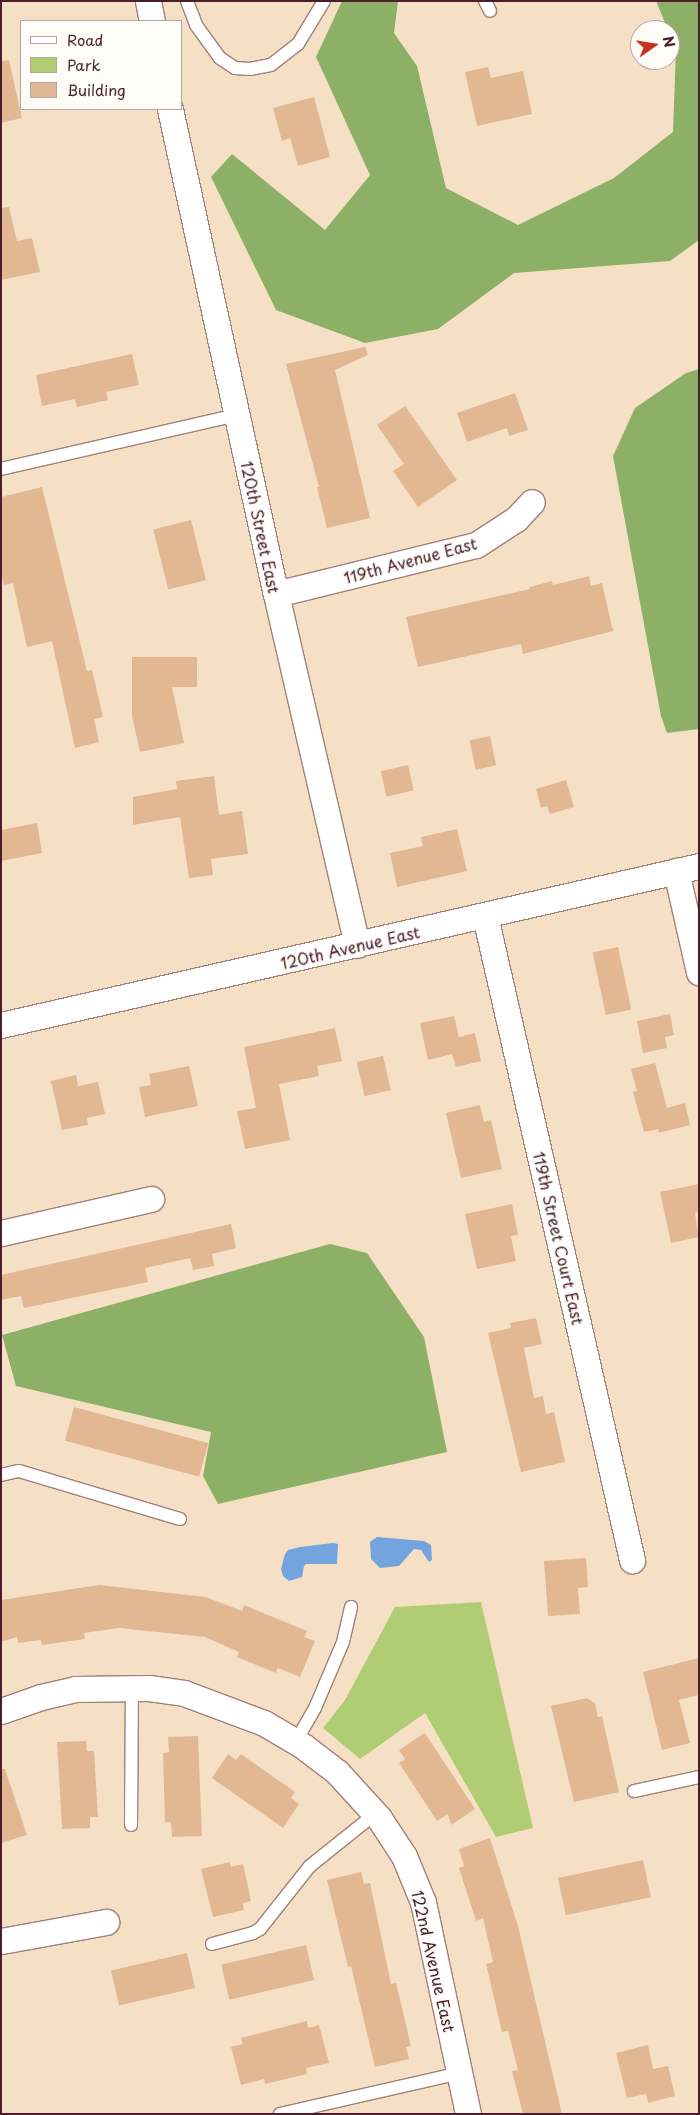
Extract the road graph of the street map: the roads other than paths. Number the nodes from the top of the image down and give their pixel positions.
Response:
1 (148, 1) edge
2 (188, 1) edge
3 (324, 1) edge
4 (152, 20) edge
5 (170, 110) edge
6 (236, 415) junction
7 (1, 469) edge
8 (532, 502) dead end
9 (276, 594) junction
10 (687, 869) edge
11 (485, 916) junction
12 (357, 945) junction
13 (699, 972) edge
14 (1, 1025) edge
15 (151, 1199) dead end
16 (1, 1233) edge
17 (1, 1475) edge
18 (180, 1519) dead end
19 (632, 1560) dead end
20 (350, 1607) dead end
21 (132, 1687) junction
22 (1, 1711) edge
23 (296, 1741) junction
24 (699, 1777) edge
25 (634, 1791) dead end
26 (375, 1814) junction
27 (131, 1825) dead end
28 (106, 1922) dead end
29 (1, 1941) edge
30 (212, 1944) dead end
31 (460, 2074) junction
32 (280, 2114) edge
33 (468, 2114) edge

1 - 4 street
2 - 3 lane
5 - 6 street, 120th Street East
6 - 7 lane
6 - 9 street, 120th Street East
8 - 9 street, 119th Avenue East
9 - 12 street, 120th Street East
10 - 11 street, 120th Avenue East
10 - 13 street
11 - 12 street, 120th Avenue East
11 - 19 street, 119th Street Court East
12 - 14 street, 120th Avenue East
15 - 16 street
17 - 18 lane
20 - 23 lane
21 - 22 street, 122nd Avenue East
21 - 23 street, 122nd Avenue East
21 - 27 lane
23 - 26 street, 122nd Avenue East
24 - 25 lane
26 - 30 lane
26 - 31 street, 122nd Avenue East
28 - 29 street
31 - 32 lane
31 - 33 street, 122nd Avenue East

